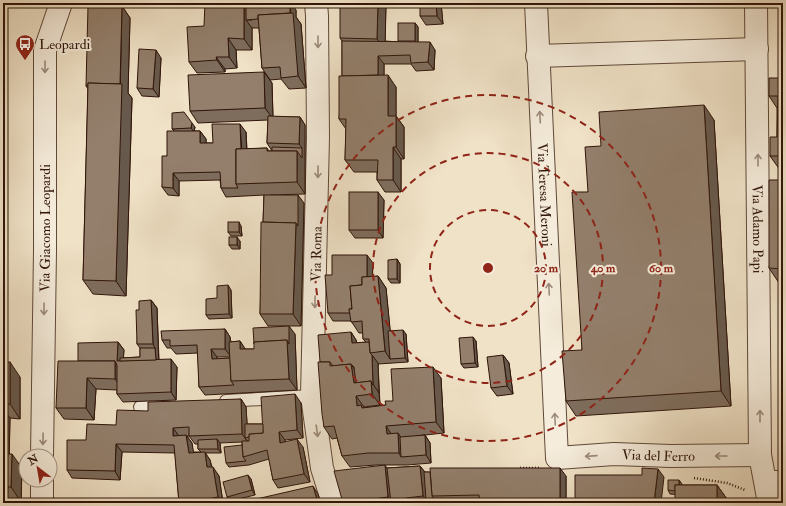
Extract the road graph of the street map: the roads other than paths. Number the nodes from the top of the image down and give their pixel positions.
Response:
1 (61, 3) edge
2 (316, 3) edge
3 (536, 3) edge
4 (756, 3) edge
5 (757, 50) junction
6 (537, 56) junction
7 (312, 396) junction
8 (217, 402) edge
9 (179, 404) edge
10 (140, 407) dead end
11 (42, 448) edge
12 (760, 454) junction
13 (549, 463) joint
14 (42, 488) edge
15 (766, 490) edge
16 (323, 492) edge
17 (42, 503) edge

1 -> 11 street, Via Giacomo Leopardi
2 -> 7 street, Via Roma
3 - 6 street, Via Teresa Meroni
4 - 5 street, Via Adamo Papi
5 - 6 street
12 -> 5 street, Via Adamo Papi
13 -> 6 street, Via Teresa Meroni
7 - 8 lane
7 -> 16 street, Via Roma
9 - 10 lane
12 -> 13 street, Via del Ferro
12 - 15 street, Via Adamo Papi
14 - 17 street

